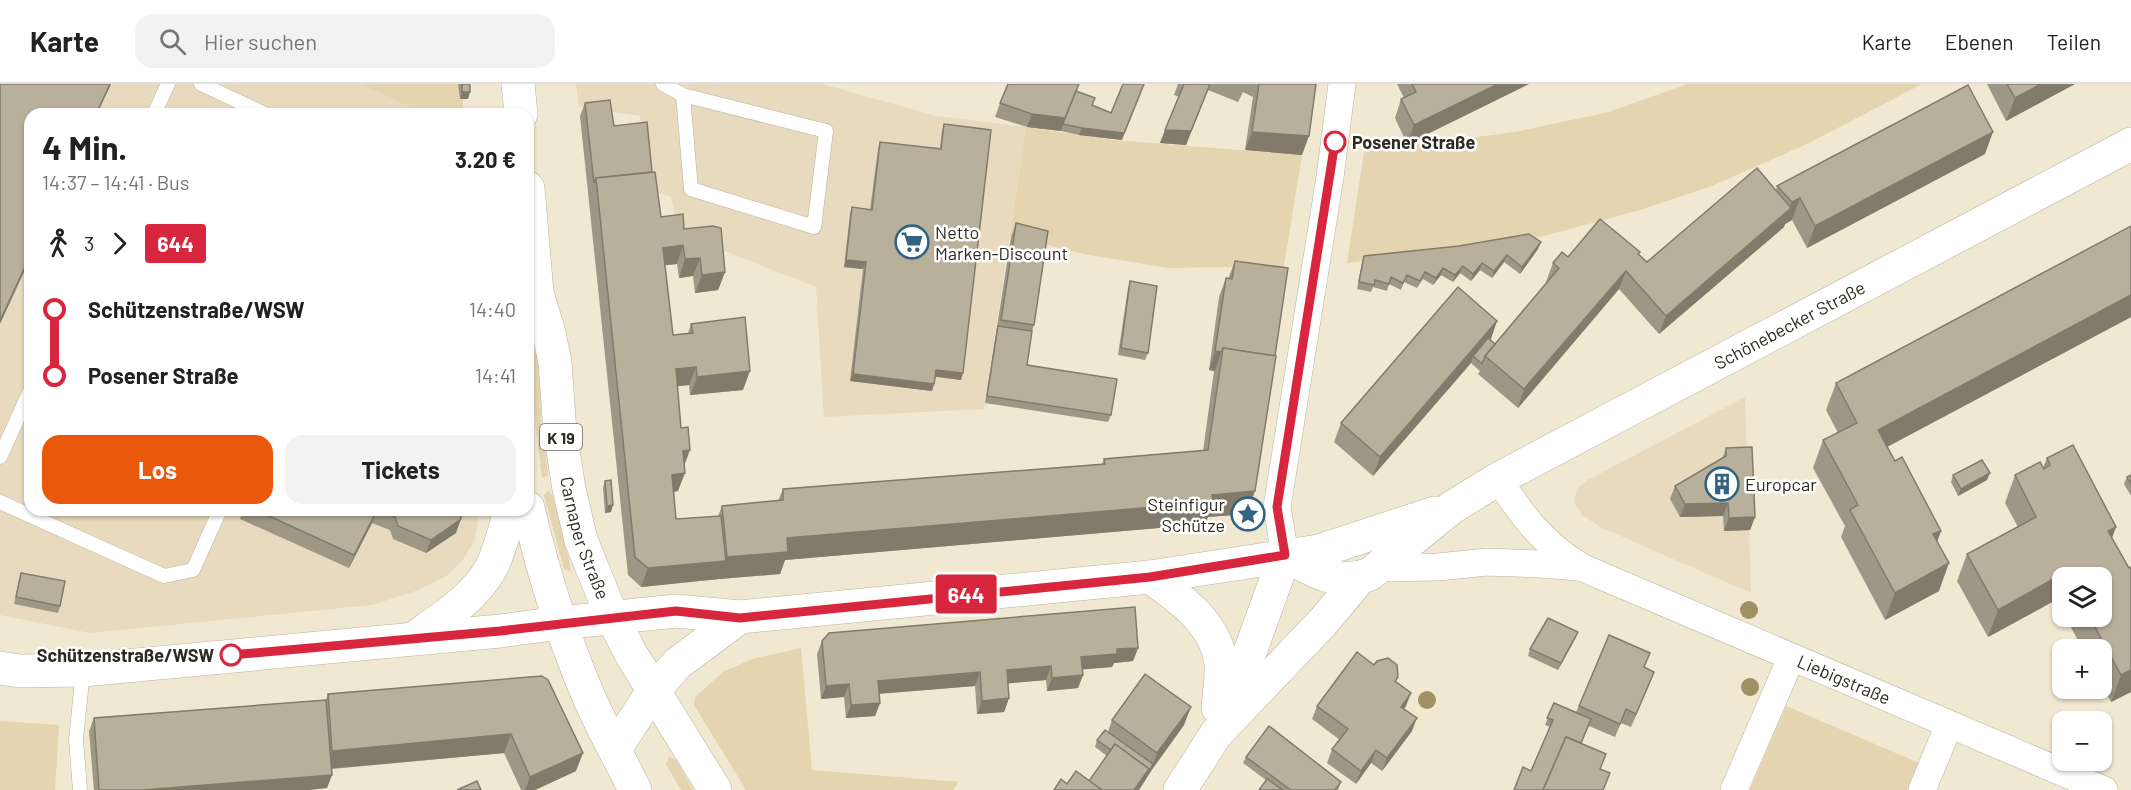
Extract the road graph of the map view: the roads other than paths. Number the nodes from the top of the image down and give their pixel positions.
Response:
1 (168, 84) edge
2 (201, 84) edge
3 (518, 84) edge
4 (663, 84) edge
5 (1342, 84) edge
6 (683, 95) junction
7 (157, 108) edge
8 (252, 108) edge
9 (520, 108) edge
10 (2131, 144) edge
11 (534, 311) edge
12 (24, 404) edge
13 (16, 422) junction
14 (24, 425) edge
15 (0, 457) edge
16 (1498, 479) junction
17 (0, 502) edge
18 (1451, 508) junction
19 (24, 513) edge
20 (31, 516) edge
21 (214, 516) edge
22 (508, 516) edge
23 (530, 516) edge
24 (1285, 555) junction
25 (1583, 568) junction
26 (1369, 574) junction
27 (1150, 577) junction
28 (612, 617) junction
29 (740, 618) junction
30 (560, 623) junction
31 (414, 638) junction
32 (1791, 658) junction
33 (0, 668) edge
34 (83, 670) junction
35 (653, 690) junction
36 (1933, 718) junction
37 (1216, 734) junction
38 (615, 749) junction
39 (80, 790) edge
40 (635, 790) edge
41 (715, 790) edge
42 (1180, 790) edge
43 (1734, 790) edge
44 (1922, 790) edge
45 (2104, 790) edge

1 - 7 lane
2 - 8 lane
3 - 9 main road
4 - 6 lane
5 - 24 street
6 - 6 lane
10 - 16 main road, Schönebecker Straße
11 - 28 main road, Carnaper Straße / K 19
12 - 13 lane
13 - 14 lane
13 - 15 lane
16 - 18 main road, Schönebecker Straße
16 - 25 street, Liebigstraße
17 - 19 lane
18 - 24 main road, Schönebecker Straße
18 - 26 main road, Schönebecker Straße
20 - 21 lane
22 - 31 main road
23 - 30 main road
24 - 26 main road
24 - 27 main road, Schönebecker Straße
24 - 37 main road
25 - 26 street, Liebigstraße
25 - 32 street, Liebigstraße
26 - 37 main road, Schönebecker Straße
27 - 29 main road, Schönebecker Straße
27 - 37 main road
28 - 29 main road, Schönebecker Straße
28 - 30 main road, Schönebecker Straße
28 - 35 main road, Carnaper Straße / K 19
29 - 35 main road
30 - 31 main road, Schönebecker Straße
30 - 38 main road
31 - 34 main road, Schönebecker Straße
32 - 36 street, Liebigstraße
32 - 43 street
33 - 34 main road, Schönebecker Straße
34 - 39 lane
35 - 38 main road
35 - 41 main road, Carnaper Straße / K 19
36 - 44 street
36 - 45 street, Liebigstraße
37 - 42 main road
38 - 40 main road

